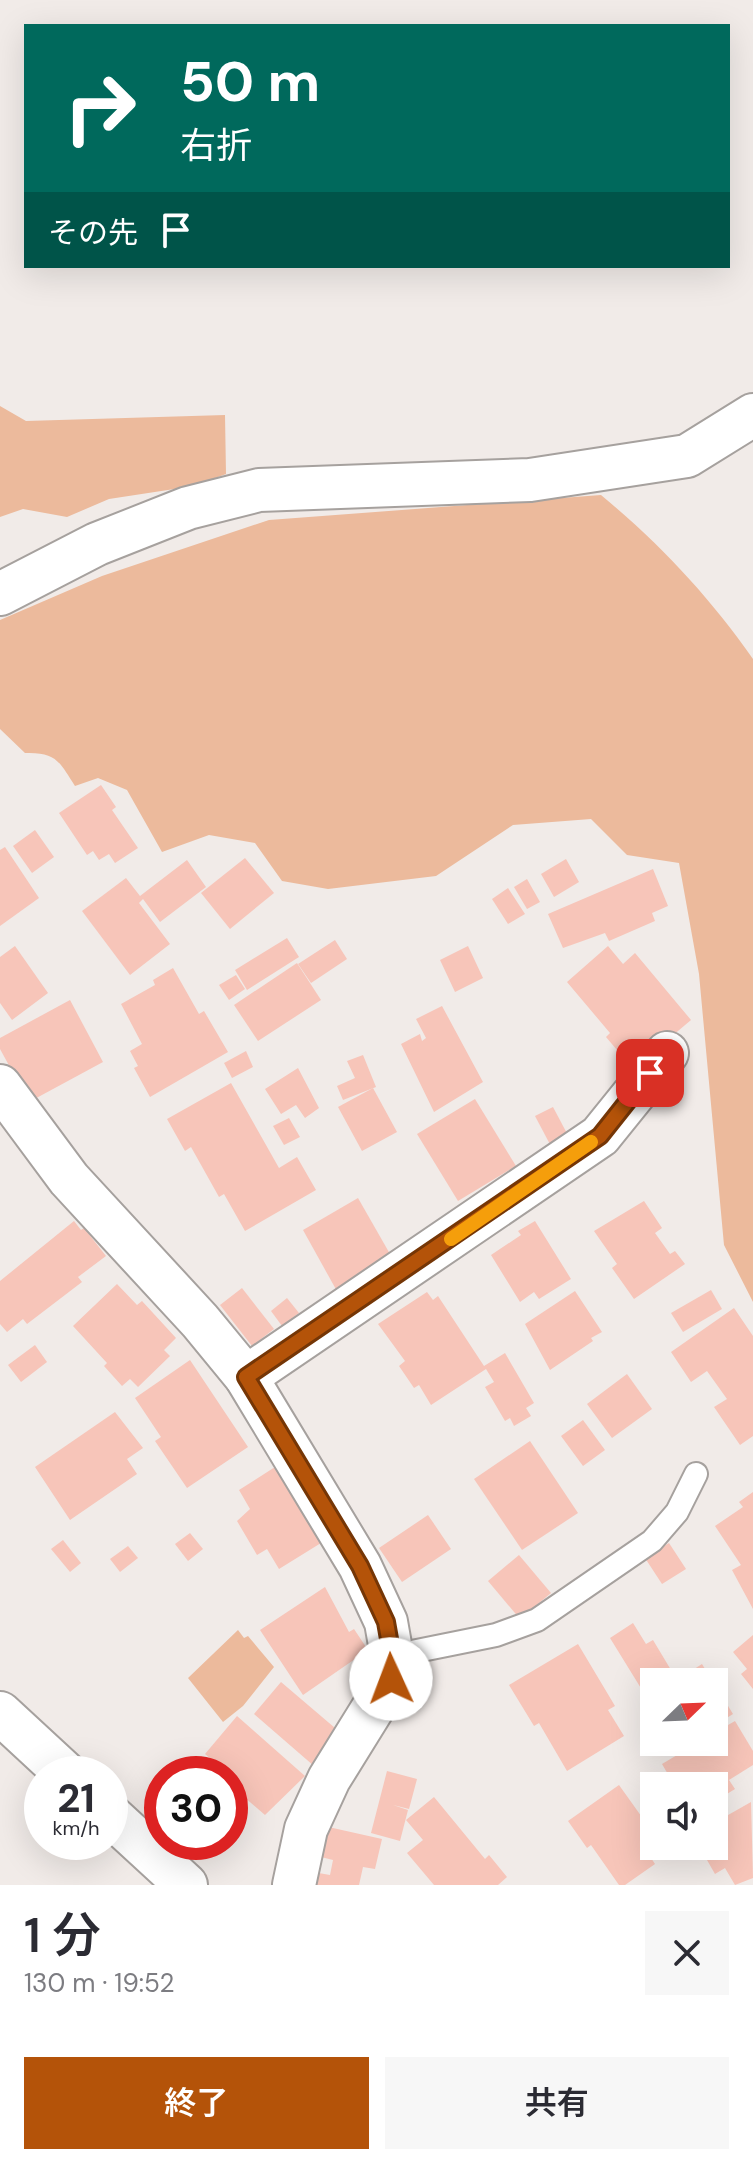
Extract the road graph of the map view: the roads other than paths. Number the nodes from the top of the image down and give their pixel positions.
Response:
1 (753, 415) edge
2 (0, 594) edge
3 (667, 1053) dead end
4 (0, 1086) edge
5 (246, 1377) junction
6 (696, 1474) dead end
7 (392, 1656) junction
8 (0, 1713) edge
9 (47, 1756) edge
10 (128, 1832) edge
11 (186, 1885) edge
12 (294, 1885) edge

1 - 2 street
3 - 5 street
4 - 5 street
5 - 7 street
6 - 7 lane
7 - 12 street
8 - 9 street
10 - 11 street

